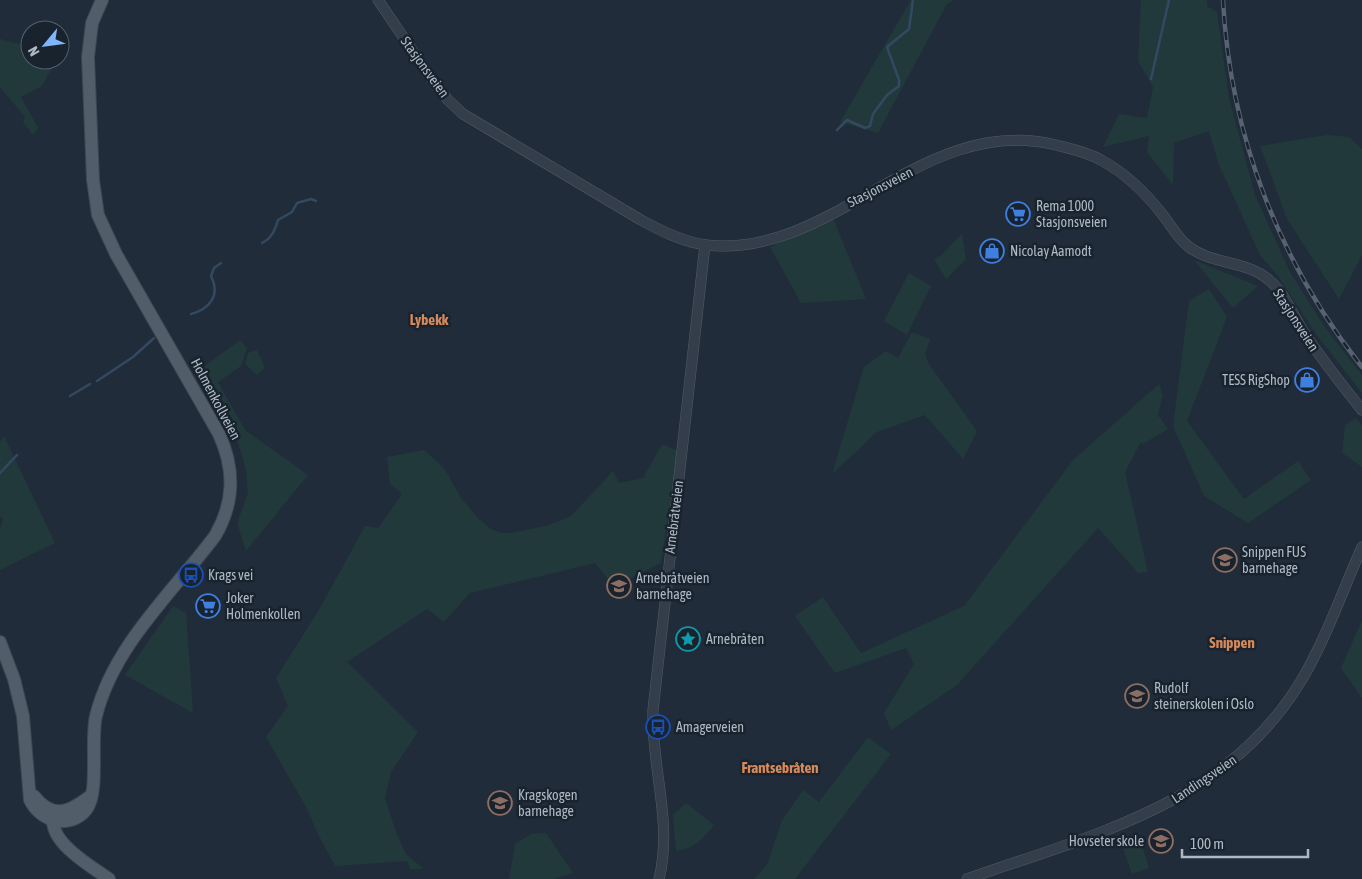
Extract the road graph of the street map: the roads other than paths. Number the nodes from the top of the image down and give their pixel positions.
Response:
1 (102, 0) edge
2 (378, 0) edge
3 (705, 245) junction
4 (1362, 410) edge
5 (1362, 547) edge
6 (0, 642) edge
7 (58, 818) junction
8 (109, 879) edge
9 (659, 879) edge
10 (967, 879) edge

1 - 7 main road, Holmenkollveien
2 - 3 street, Stasjonsveien
3 - 4 street, Stasjonsveien
3 - 9 street, Arnebråtveien
5 - 10 street, Landingsveien
6 - 7 main road
7 - 8 main road

